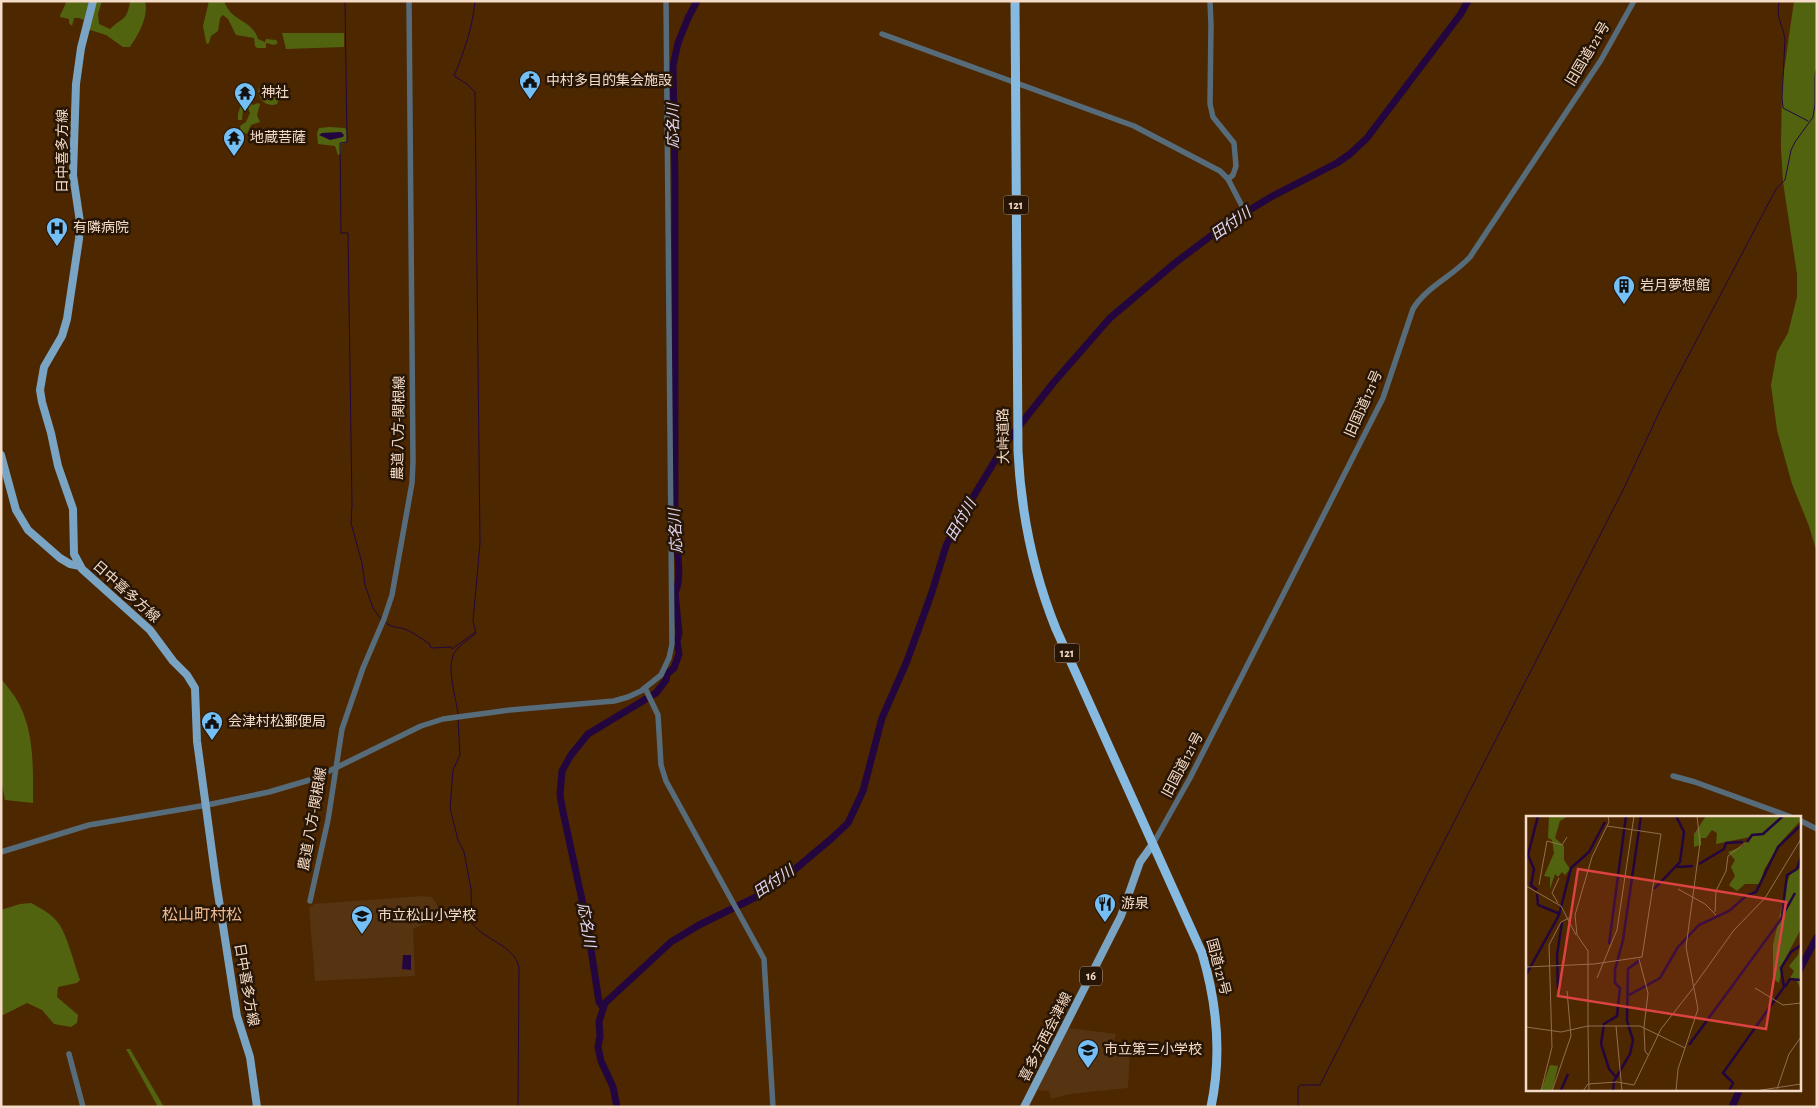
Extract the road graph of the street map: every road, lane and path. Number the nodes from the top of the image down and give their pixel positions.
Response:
1 (94, 1) edge
2 (409, 1) edge
3 (666, 1) edge
4 (1015, 1) edge
5 (1210, 1) edge
6 (1634, 1) edge
7 (882, 34) dead end
8 (1016, 83) junction
9 (1228, 178) junction
10 (1242, 206) dead end
11 (1, 455) edge
12 (80, 566) junction
13 (646, 690) junction
14 (335, 770) junction
15 (1674, 776) dead end
16 (207, 806) junction
17 (1788, 816) edge
18 (1800, 820) edge
19 (1817, 829) edge
20 (1153, 844) junction
21 (1, 852) edge
22 (310, 901) dead end
23 (69, 1054) dead end
24 (83, 1107) edge
25 (257, 1107) edge
26 (773, 1107) edge
27 (1024, 1107) edge
28 (1212, 1107) edge

1 - 12 main road, 日中喜多方線
2 - 14 street, 農道 八方-関根線
3 - 13 street
4 - 8 highway, 大峠道路 / 121
5 - 9 street
6 - 20 street, 旧国道121号
7 - 8 street
8 - 9 street
8 - 20 highway, 大峠道路 / 121
9 - 10 street
11 - 12 main road
12 - 16 main road, 日中喜多方線
13 - 14 street
13 - 26 street
14 - 16 street
14 - 22 street, 農道 八方-関根線
15 - 17 street
16 - 21 street
16 - 25 main road, 日中喜多方線
18 - 19 street
20 - 27 main road, 喜多方西会津線 / 16
20 - 28 highway, 国道121号 / 121
23 - 24 street

